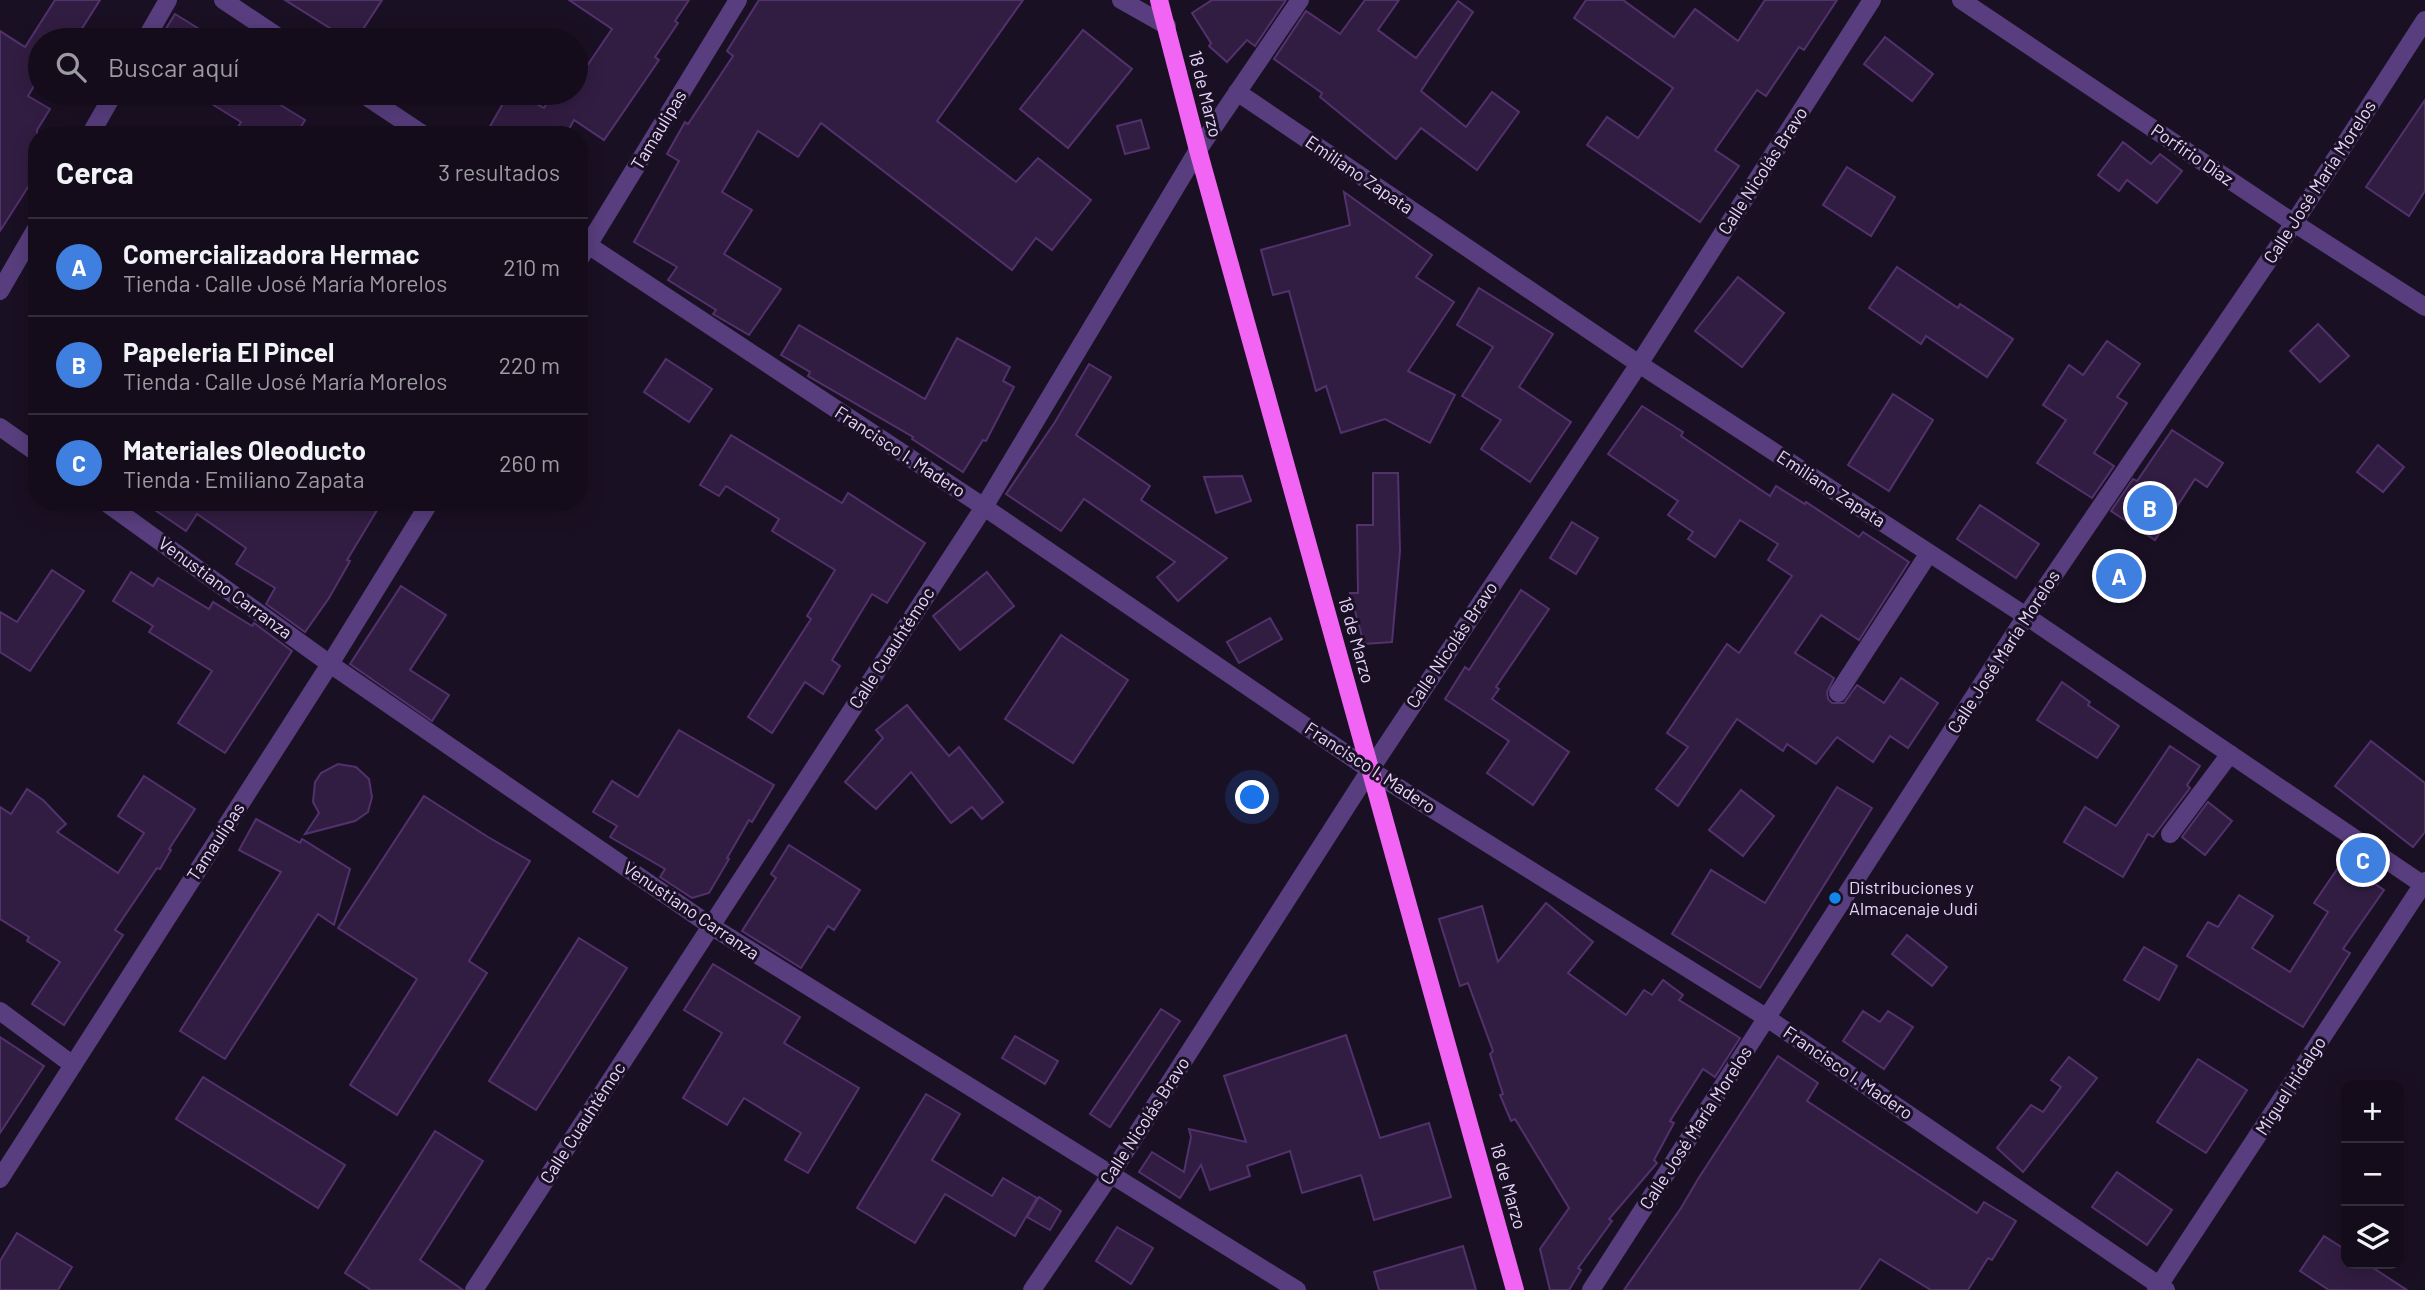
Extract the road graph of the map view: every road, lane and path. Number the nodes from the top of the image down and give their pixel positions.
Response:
1 (168, 0) edge
2 (223, 0) edge
3 (738, 0) edge
4 (1121, 0) edge
5 (1159, 0) edge
6 (1300, 0) edge
7 (1872, 0) edge
8 (1961, 0) edge
9 (2425, 20) edge
10 (1167, 26) junction
11 (152, 28) edge
12 (265, 28) edge
13 (1237, 92) junction
14 (107, 105) edge
15 (379, 105) edge
16 (95, 126) edge
17 (410, 126) edge
18 (1198, 150) junction
19 (2294, 223) junction
20 (588, 238) edge
21 (28, 242) edge
22 (588, 252) edge
23 (0, 290) edge
24 (2425, 307) edge
25 (1639, 364) junction
26 (0, 427) edge
27 (28, 447) edge
28 (984, 507) junction
29 (118, 511) edge
30 (424, 511) edge
31 (1929, 553) junction
32 (2026, 616) junction
33 (330, 664) junction
34 (1838, 693) dead end
35 (2230, 754) junction
36 (1370, 770) junction
37 (2170, 834) dead end
38 (2424, 884) edge
39 (711, 926) junction
40 (0, 1011) edge
41 (1766, 1018) junction
42 (73, 1065) junction
43 (1111, 1174) junction
44 (0, 1180) edge
45 (2161, 1288) edge
46 (474, 1290) edge
47 (1032, 1290) edge
48 (1297, 1290) edge
49 (1515, 1290) edge
50 (1591, 1290) edge

1 - 11 street
2 - 12 street
3 - 20 street, Tamaulipas
4 - 10 street
5 - 10 main road, 18 de Marzo
6 - 13 street, Calle Cuauhtémoc
7 - 25 street, Calle Nicolás Bravo
8 - 19 street, Porfirio Díaz
9 - 19 street, Calle José María Morelos
10 - 18 main road, 18 de Marzo
13 - 18 street, Calle Cuauhtémoc
13 - 25 street, Emiliano Zapata
14 - 16 street
15 - 17 street
18 - 28 street, Calle Cuauhtémoc
18 - 36 main road, 18 de Marzo
19 - 24 street, Porfirio Díaz
19 - 32 street, Calle José María Morelos
21 - 23 street
22 - 28 street, Francisco I. Madero
25 - 31 street, Emiliano Zapata
25 - 36 street, Calle Nicolás Bravo
26 - 27 street
28 - 36 street, Francisco I. Madero
28 - 39 street, Calle Cuauhtémoc
29 - 33 street, Venustiano Carranza
30 - 33 street, Tamaulipas
31 - 32 street, Emiliano Zapata
31 - 34 street
32 - 35 street, Emiliano Zapata
32 - 41 street, Calle José María Morelos
33 - 39 street, Venustiano Carranza
33 - 42 street, Tamaulipas
35 - 37 street
35 - 38 street, Emiliano Zapata
36 - 41 street, Francisco I. Madero
36 - 43 street, Calle Nicolás Bravo
36 - 49 main road, 18 de Marzo
38 - 45 street, Miguel Hidalgo
39 - 43 street, Venustiano Carranza
39 - 46 street, Calle Cuauhtémoc
40 - 42 street
41 - 45 street, Francisco I. Madero
41 - 50 street, Calle José María Morelos
42 - 44 street, Tamaulipas
43 - 47 street, Calle Nicolás Bravo
43 - 48 street, Venustiano Carranza

